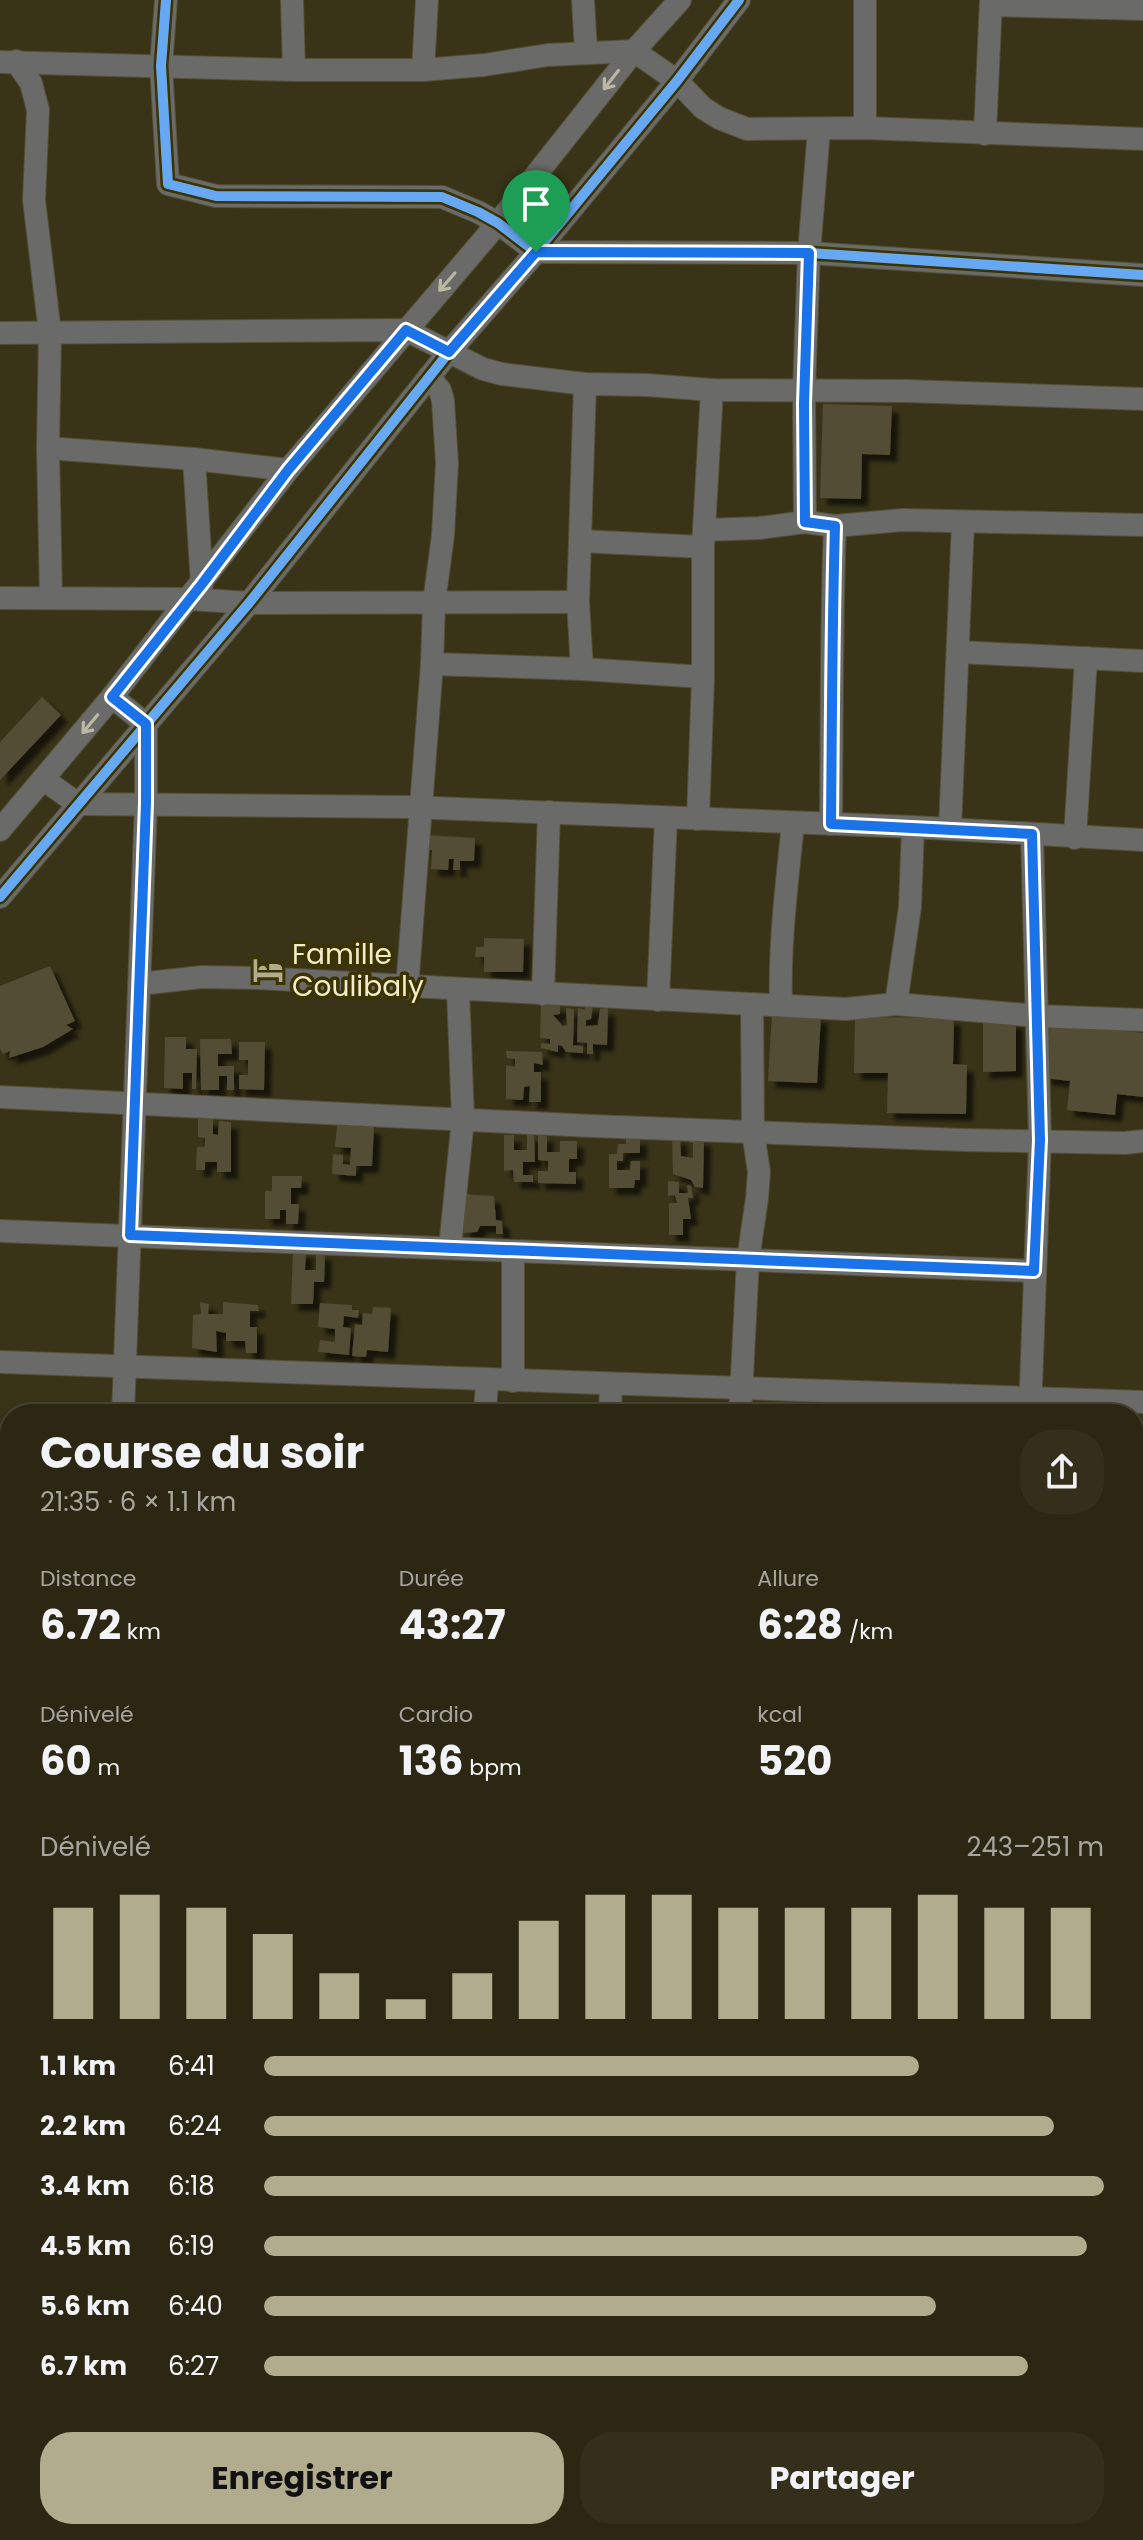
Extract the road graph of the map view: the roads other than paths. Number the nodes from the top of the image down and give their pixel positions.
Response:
1 (166, 0) edge
2 (292, 0) edge
3 (427, 0) edge
4 (680, 0) edge
5 (865, 0) edge
6 (737, 1) edge
7 (578, 2) edge
8 (991, 2) edge
9 (1143, 9) edge
10 (634, 51) junction
11 (586, 52) junction
12 (8, 61) edge
13 (161, 66) junction
14 (294, 70) junction
15 (423, 70) junction
16 (677, 81) junction
17 (865, 128) junction
18 (819, 129) junction
19 (985, 134) junction
20 (1143, 139) edge
21 (498, 223) junction
22 (536, 252) junction
23 (809, 253) junction
24 (1143, 275) edge
25 (406, 330) junction
26 (0, 333) edge
27 (50, 333) junction
28 (449, 352) junction
29 (429, 377) junction
30 (585, 384) junction
31 (712, 390) junction
32 (804, 390) junction
33 (1143, 399) edge
34 (48, 448) junction
35 (194, 459) junction
36 (288, 470) junction
37 (805, 522) junction
38 (963, 522) junction
39 (1143, 525) edge
40 (835, 526) junction
41 (703, 539) junction
42 (580, 541) junction
43 (196, 592) junction
44 (0, 598) edge
45 (51, 598) junction
46 (578, 602) junction
47 (249, 603) junction
48 (434, 603) junction
49 (958, 652) junction
50 (1086, 658) junction
51 (1143, 661) edge
52 (432, 664) junction
53 (582, 669) junction
54 (703, 677) junction
55 (112, 697) junction
56 (146, 724) junction
57 (43, 779) junction
58 (146, 803) junction
59 (78, 804) junction
60 (421, 808) junction
61 (549, 812) junction
62 (666, 818) junction
63 (698, 819) junction
64 (793, 823) junction
65 (831, 824) junction
66 (913, 827) junction
67 (950, 829) junction
68 (0, 830) edge
69 (1032, 834) junction
70 (1075, 838) junction
71 (1143, 840) edge
72 (0, 897) edge
73 (139, 984) junction
74 (407, 988) junction
75 (458, 990) junction
76 (543, 994) junction
77 (658, 1000) junction
78 (752, 1004) junction
79 (781, 1004) junction
80 (896, 1004) junction
81 (1038, 1016) junction
82 (1143, 1020) edge
83 (0, 1097) edge
84 (135, 1104) junction
85 (463, 1119) junction
86 (753, 1132) junction
87 (1040, 1140) junction
88 (1143, 1141) edge
89 (0, 1231) edge
90 (130, 1235) junction
91 (450, 1247) junction
92 (513, 1251) junction
93 (748, 1260) junction
94 (1034, 1271) junction
95 (0, 1362) edge
96 (125, 1365) junction
97 (487, 1380) junction
98 (513, 1381) junction
99 (611, 1384) junction
100 (741, 1388) junction
101 (1143, 1402) edge
102 (123, 1404) edge
103 (486, 1404) edge
104 (610, 1404) edge
105 (740, 1404) edge
106 (998, 1404) edge
107 (1030, 1404) edge
108 (1086, 1404) edge

1 - 13 street
2 - 14 street
3 - 15 street
4 - 10 street
5 - 17 street
6 - 16 street
7 - 11 street
8 - 9 street
8 - 19 street
10 - 11 street
10 - 16 street
10 -> 21 street
11 - 15 street
12 - 13 street
12 - 27 street
13 - 14 street
13 - 21 street
14 - 15 street
16 - 18 street
16 - 22 street
17 - 18 street
17 - 19 street
18 - 23 street
19 - 20 street
21 - 22 street
21 -> 25 street
22 - 23 street
22 - 28 street
23 - 24 street
23 - 32 street
25 - 27 street
25 - 28 street
25 - 36 street
26 - 27 street
27 - 34 street
28 - 29 street
28 - 30 street
29 - 47 street
29 - 48 street
30 - 31 street
30 - 42 street
31 - 32 street
31 - 41 street
32 - 33 street
32 - 37 street
34 - 35 street
34 - 45 street
35 - 36 street
35 - 43 street
36 - 43 street
37 - 40 street
37 - 41 street
38 - 39 street
38 - 40 street
38 - 49 street
40 - 65 street
41 - 42 street
41 - 54 street
42 - 46 street
43 - 45 street
43 - 47 street
43 - 55 street
44 - 45 street
46 - 48 street
46 - 53 street
47 - 48 street
47 - 56 street
48 - 52 street
49 - 50 street
49 - 67 street
50 - 51 street
50 - 70 street
52 - 53 street
52 - 60 street
53 - 54 street
54 - 63 street
55 - 56 street
55 -> 57 street
56 - 58 street
56 - 59 street
57 - 59 street
57 - 68 street
58 - 59 street
58 - 60 street
58 - 73 street
59 - 72 street
60 - 61 street
60 - 74 street
61 - 62 street
61 - 76 street
62 - 63 street
62 - 77 street
63 - 64 street
64 - 65 street
64 - 79 street
65 - 66 street
66 - 67 street
66 - 80 street
67 - 69 street
69 - 70 street
69 - 81 street
70 - 71 street
73 - 74 street
73 - 84 street
74 - 75 street
75 - 76 street
75 - 85 street
76 - 77 street
77 - 78 street
78 - 79 street
78 - 86 street
79 - 80 street
80 - 81 street
81 - 82 street
81 - 87 street
83 - 84 street
84 - 85 street
84 - 90 street
85 - 86 street
85 - 91 street
86 - 87 street
86 - 93 street
87 - 88 street
87 - 94 street
89 - 90 street
90 - 91 street
90 - 96 street
91 - 92 street
92 - 93 street
92 - 98 street
93 - 94 street
93 - 100 street
94 - 107 street
95 - 96 street
96 - 97 street
96 - 102 street
97 - 98 street
97 - 103 street
98 - 99 street
99 - 100 street
99 - 104 street
100 - 105 street
100 - 106 street
101 - 108 street

